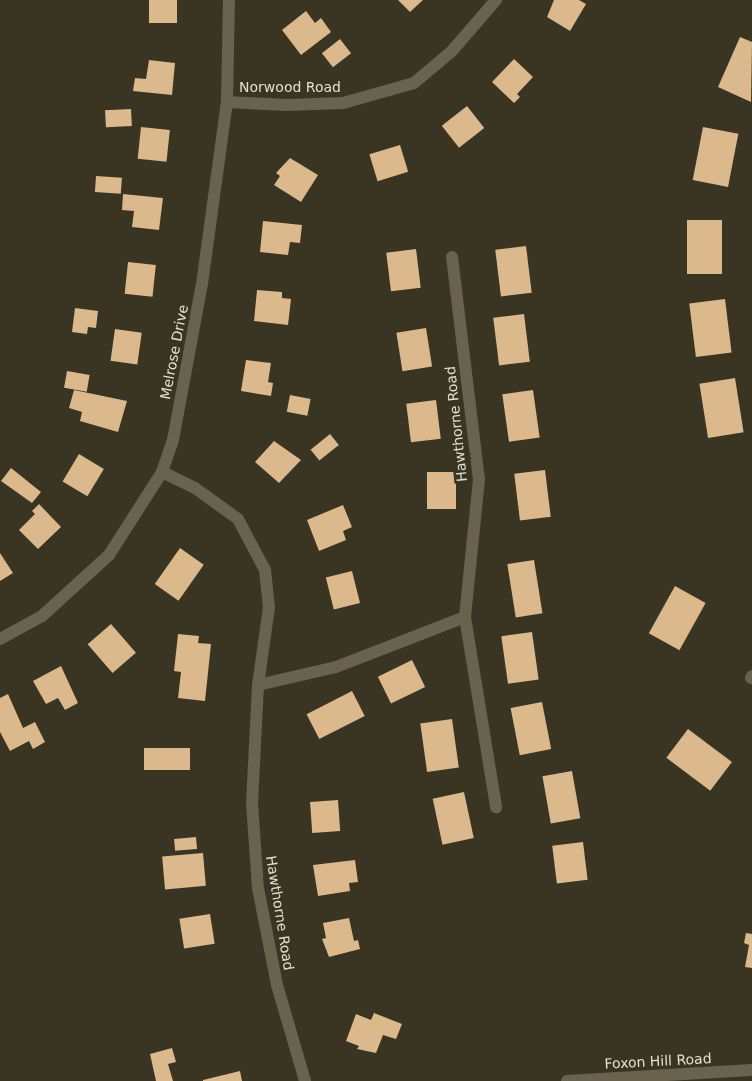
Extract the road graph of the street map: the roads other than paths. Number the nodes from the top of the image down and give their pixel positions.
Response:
1 (229, 0) edge
2 (496, 0) edge
3 (227, 102) junction
4 (452, 257) dead end
5 (162, 472) junction
6 (465, 617) junction
7 (0, 639) edge
8 (258, 685) junction
9 (496, 808) dead end
10 (752, 1070) edge
11 (632, 1079) edge
12 (304, 1081) edge
13 (566, 1081) edge

1 - 3 street, Melrose Drive
2 - 3 street, Norwood Road
3 - 5 street, Melrose Drive
4 - 6 street, Hawthorne Road
5 - 7 street, Melrose Drive
5 - 8 street, Hawthorne Road
6 - 8 street
6 - 9 street, Hawthorne Road
8 - 12 street, Hawthorne Road
10 - 11 street, Foxon Hill Road
11 - 13 street, Foxon Hill Road

